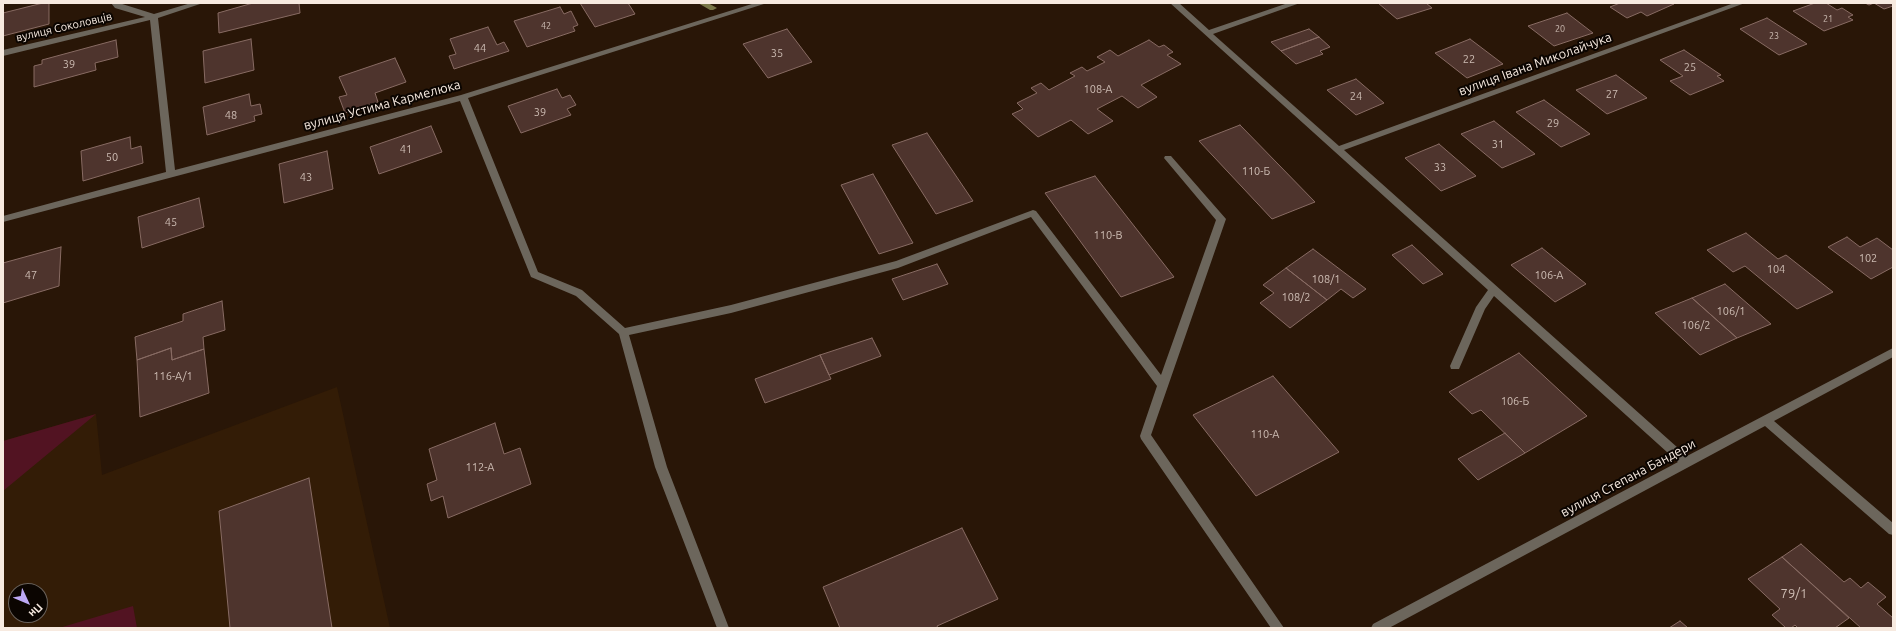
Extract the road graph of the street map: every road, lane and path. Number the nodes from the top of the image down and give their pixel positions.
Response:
1 (115, 3) edge
2 (200, 3) edge
3 (763, 3) edge
4 (1174, 3) edge
5 (1296, 3) edge
6 (1741, 3) edge
7 (743, 6) edge
8 (154, 17) junction
9 (1207, 32) junction
10 (3, 53) edge
11 (462, 97) junction
12 (1338, 149) junction
13 (1168, 158) dead end
14 (171, 174) junction
15 (3, 219) edge
16 (1494, 289) junction
17 (623, 332) junction
18 (1893, 352) edge
19 (1455, 366) dead end
20 (1163, 386) junction
21 (1766, 420) junction
22 (1686, 462) junction
23 (1893, 530) edge
24 (723, 628) edge
25 (1278, 628) edge
26 (1377, 628) edge

1 - 8 street
2 - 8 street, вулиця Соколовців
3 - 7 street, вулиця Устима Кармелюка
4 - 9 street
5 - 9 street
6 - 12 street, вулиця Івана Миколайчука
7 - 11 street, вулиця Устима Кармелюка
8 - 10 street, вулиця Соколовців
8 - 14 street
9 - 12 street
11 - 14 street, вулиця Устима Кармелюка
11 - 17 street
12 - 16 street
13 - 20 street
14 - 15 street, вулиця Устима Кармелюка
16 - 19 street
16 - 22 street
17 - 20 street
17 - 24 street
18 - 21 street, вулиця Степана Бандери
20 - 25 street
21 - 22 street, вулиця Степана Бандери
21 - 23 street
22 - 26 street, вулиця Степана Бандери

